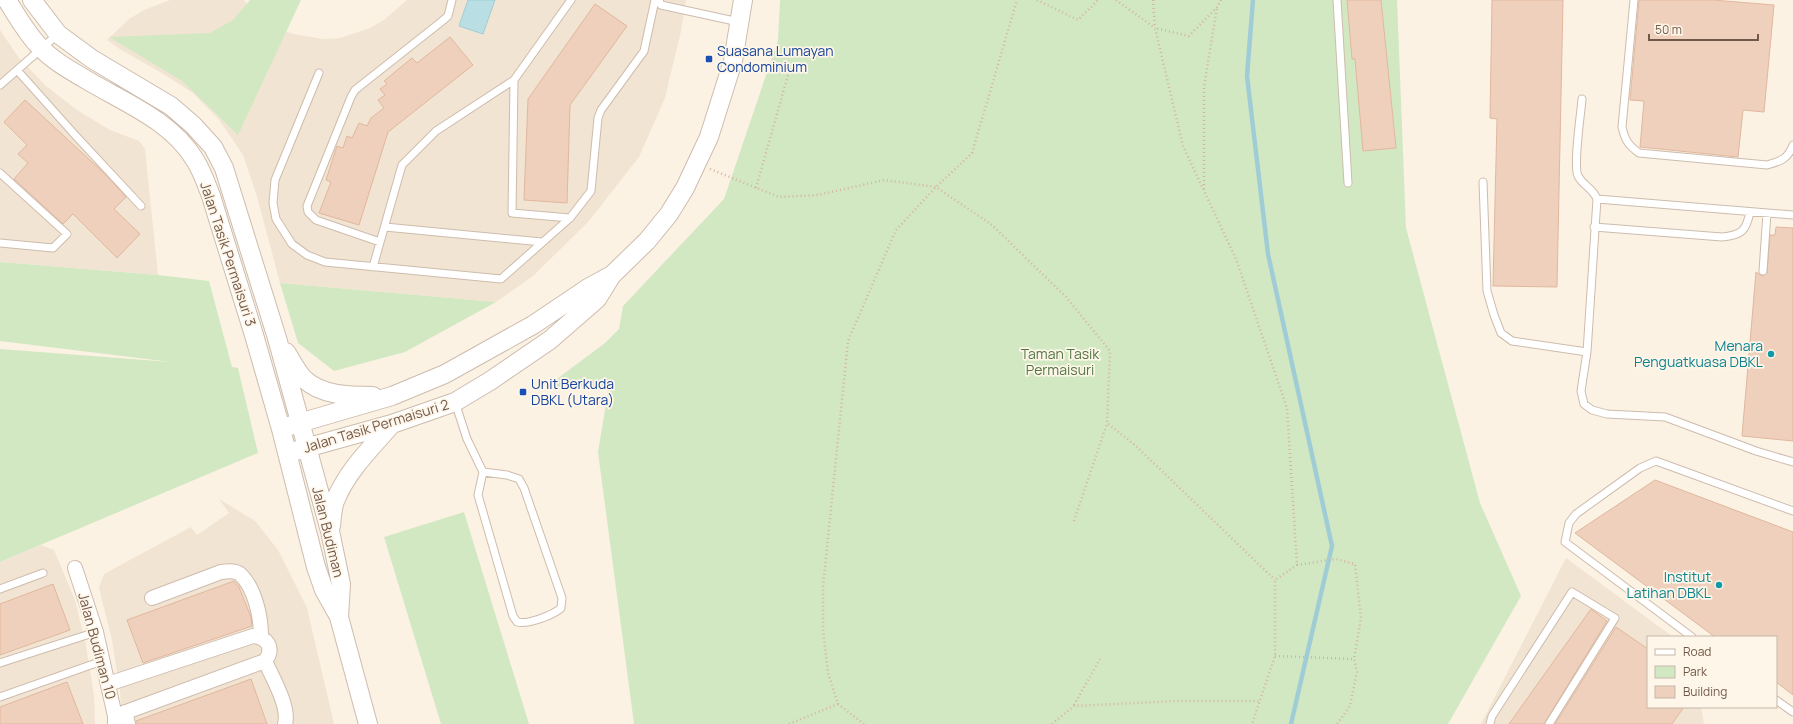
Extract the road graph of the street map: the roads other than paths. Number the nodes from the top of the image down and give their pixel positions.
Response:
1 (7, 0) edge
2 (32, 0) edge
3 (452, 0) edge
4 (571, 0) edge
5 (655, 0) edge
6 (659, 0) edge
7 (1337, 0) edge
8 (1634, 0) edge
9 (740, 1) edge
10 (740, 22) junction
11 (58, 34) junction
12 (40, 48) junction
13 (17, 70) junction
14 (319, 73) dead end
15 (514, 80) junction
16 (0, 85) edge
17 (1582, 99) dead end
18 (1793, 145) edge
19 (0, 173) edge
20 (1483, 182) dead end
21 (1348, 183) dead end
22 (1597, 199) junction
23 (141, 206) dead end
24 (1750, 212) junction
25 (1767, 213) junction
26 (1793, 215) edge
27 (570, 218) junction
28 (385, 226) junction
29 (1594, 227) junction
30 (0, 242) edge
31 (380, 242) junction
32 (542, 242) junction
33 (373, 267) junction
34 (1763, 271) dead end
35 (612, 275) junction
36 (277, 338) junction
37 (1587, 352) junction
38 (392, 396) junction
39 (454, 402) junction
40 (300, 423) junction
41 (392, 424) junction
42 (281, 429) junction
43 (307, 448) junction
44 (287, 453) junction
45 (1793, 462) edge
46 (483, 472) junction
47 (1793, 511) edge
48 (330, 532) junction
49 (75, 568) dead end
50 (43, 573) dead end
51 (0, 589) edge
52 (152, 598) dead end
53 (339, 617) junction
54 (96, 632) junction
55 (261, 636) junction
56 (1691, 636) edge
57 (102, 661) junction
58 (265, 661) junction
59 (0, 662) edge
60 (108, 684) junction
61 (0, 697) edge
62 (1777, 701) edge
63 (1793, 712) edge
64 (121, 719) edge
65 (285, 724) edge
66 (368, 724) edge
67 (1490, 724) edge
68 (1549, 724) edge

1 - 12 street, Jalan Tasik Permaisuri 3
2 - 11 street, Jalan Tasik Permaisuri 3
3 - 31 lane
4 - 15 lane
5 - 27 lane
6 - 10 lane
7 - 21 lane
8 - 18 lane
9 - 10 street, Jalan Tasik Permaisuri 2
10 - 35 street, Jalan Tasik Permaisuri 2
11 - 12 lane
11 - 36 street, Jalan Tasik Permaisuri 3
12 - 13 lane
12 - 42 street, Jalan Tasik Permaisuri 3
13 - 16 lane
13 - 23 lane
14 - 33 lane
15 - 27 lane
15 - 28 lane
17 - 22 lane
19 - 30 lane
20 - 37 lane
22 - 24 lane
22 - 29 lane
24 - 25 lane
24 - 29 lane
25 - 26 lane
25 - 34 lane
27 - 32 lane
28 - 31 lane
28 - 32 lane
29 - 37 lane
31 - 33 lane
32 - 33 lane
35 - 38 street, Jalan Tasik Permaisuri 2
35 - 39 street, Jalan Tasik Permaisuri 2
36 - 38 street
36 - 40 street, Jalan Tasik Permaisuri 3
37 - 45 lane
38 - 40 street, Jalan Tasik Permaisuri 2
39 - 41 street, Jalan Tasik Permaisuri 2
39 - 46 lane
40 - 42 street, Jalan Tasik Permaisuri 2
40 - 43 street, Jalan Tasik Permaisuri 3
41 - 43 street, Jalan Tasik Permaisuri 2
41 - 48 street
42 - 44 street, Jalan Tasik Permaisuri 3
43 - 44 street, Jalan Tasik Permaisuri 2
43 - 48 street, Jalan Budiman
44 - 53 street, Jalan Budiman
46 - 46 lane
47 - 56 lane
48 - 53 street, Jalan Budiman
49 - 54 street, Jalan Budiman 10
50 - 51 lane
52 - 55 street
53 - 66 street, Jalan Budiman
54 - 57 street, Jalan Budiman 10
54 - 59 lane
55 - 58 street
55 - 60 street
57 - 60 street, Jalan Budiman 10
57 - 61 lane
58 - 64 street
58 - 65 street
60 - 64 street, Jalan Budiman 10
62 - 63 lane
67 - 68 lane

